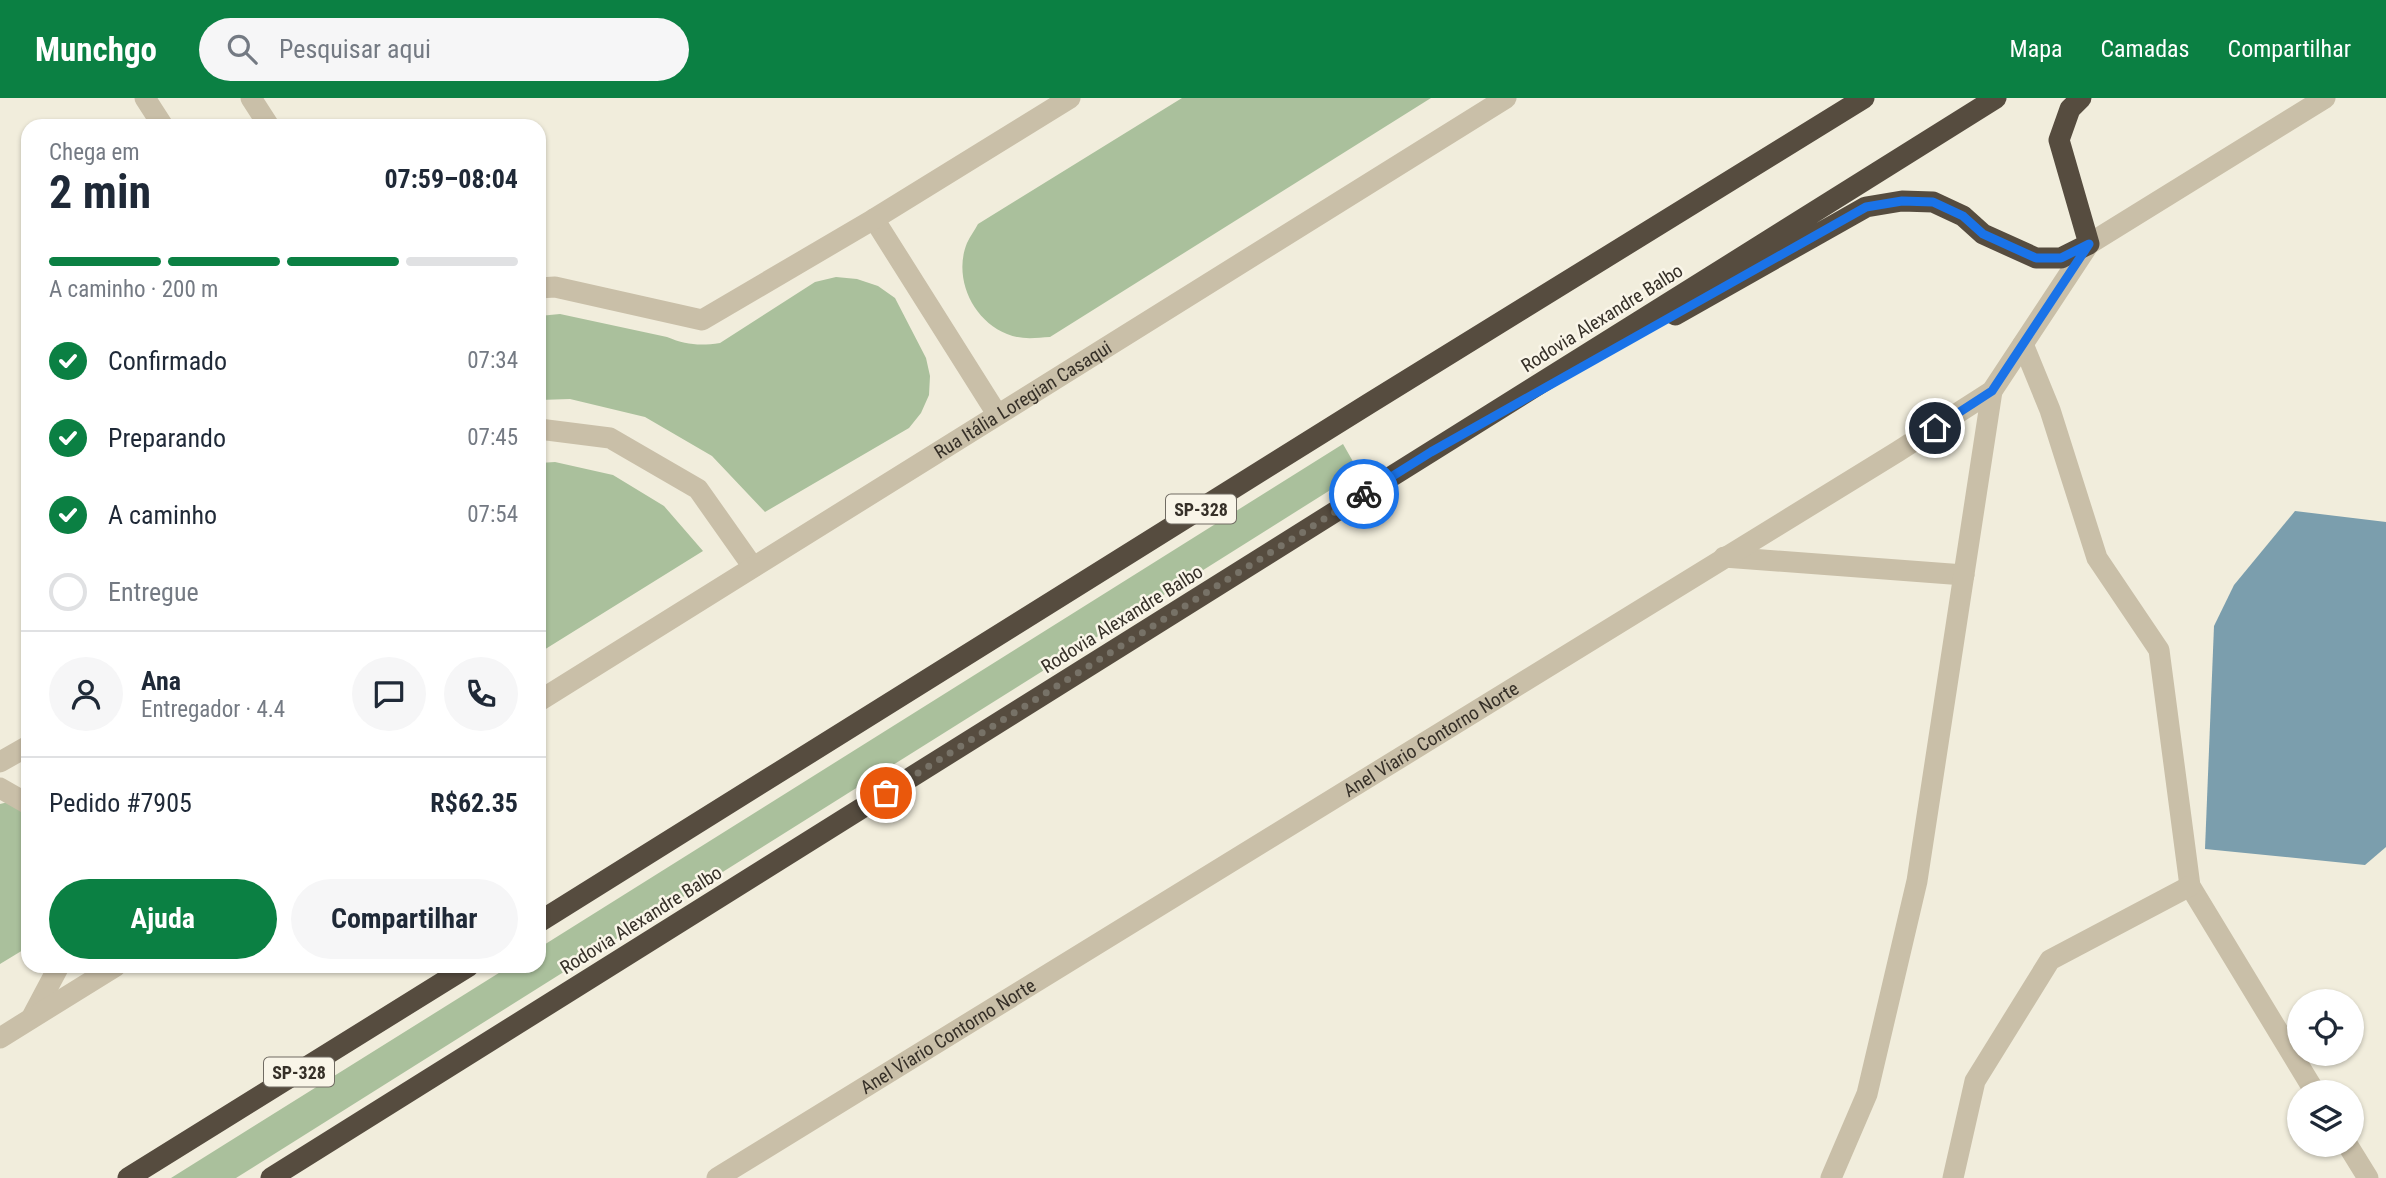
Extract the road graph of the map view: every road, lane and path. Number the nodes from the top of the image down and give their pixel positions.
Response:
1 (145, 98) edge
2 (251, 98) edge
3 (1070, 98) edge
4 (1506, 98) edge
5 (1864, 98) edge
6 (1996, 98) edge
7 (2081, 98) edge
8 (2325, 98) edge
9 (158, 119) edge
10 (264, 119) edge
11 (874, 219) junction
12 (2089, 244) junction
13 (546, 288) edge
14 (2023, 344) junction
15 (1992, 391) junction
16 (997, 414) junction
17 (546, 430) edge
18 (1431, 452) junction
19 (1724, 557) junction
20 (752, 567) junction
21 (1964, 575) junction
22 (546, 697) edge
23 (21, 750) edge
24 (0, 762) edge
25 (0, 788) edge
26 (21, 800) edge
27 (2190, 886) junction
28 (546, 918) edge
29 (55, 973) edge
30 (105, 973) edge
31 (458, 973) edge
32 (32, 1018) junction
33 (0, 1038) edge
34 (2308, 1080) edge
35 (2355, 1157) edge
36 (128, 1178) edge
37 (271, 1178) edge
38 (717, 1178) edge
39 (1831, 1178) edge
40 (1953, 1178) edge
41 (2368, 1178) edge

1 - 9 street
2 - 10 street
3 - 11 street
4 - 16 street, Rua Itália Loregian Casaqui
5 - 28 highway, SP-328
6 - 18 highway, Rodovia Alexandre Balbo
7 - 12 highway
8 - 12 street
11 - 13 street
11 - 16 street
12 - 14 street, Anel Viario Contorno Norte
12 - 18 highway
14 - 15 street, Anel Viario Contorno Norte
14 - 27 street
15 - 19 street, Anel Viario Contorno Norte
15 - 21 street
16 - 20 street, Rua Itália Loregian Casaqui
17 - 20 street
18 - 37 highway, Rodovia Alexandre Balbo
19 - 21 street
19 - 38 street, Anel Viario Contorno Norte
20 - 22 street, Rua Itália Loregian Casaqui
21 - 39 street
23 - 24 street
25 - 26 street
27 - 34 street
27 - 40 street
29 - 32 street
30 - 32 street
31 - 36 highway, SP-328
32 - 33 street
35 - 41 street

